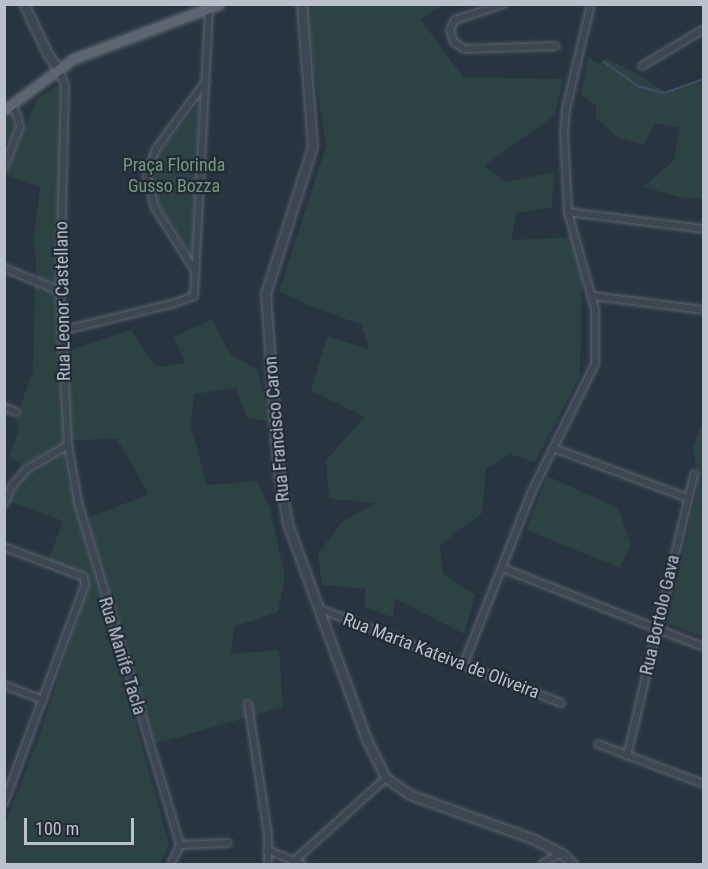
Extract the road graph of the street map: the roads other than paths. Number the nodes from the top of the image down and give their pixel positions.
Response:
1 (24, 4) edge
2 (302, 4) edge
3 (504, 4) edge
4 (591, 4) edge
5 (212, 6) edge
6 (704, 29) edge
7 (556, 46) dead end
8 (642, 66) dead end
9 (59, 70) junction
10 (206, 81) junction
11 (8, 108) edge
12 (4, 167) edge
13 (568, 212) junction
14 (704, 229) edge
15 (4, 268) edge
16 (196, 271) junction
17 (60, 291) junction
18 (593, 296) junction
19 (704, 310) edge
20 (61, 331) junction
21 (4, 407) edge
22 (16, 411) dead end
23 (68, 445) junction
24 (553, 448) junction
25 (694, 474) dead end
26 (688, 498) junction
27 (4, 504) edge
28 (4, 547) edge
29 (502, 568) junction
30 (320, 609) junction
31 (657, 629) junction
32 (704, 647) edge
33 (464, 663) junction
34 (4, 685) edge
35 (43, 700) junction
36 (561, 703) dead end
37 (248, 704) dead end
38 (598, 744) dead end
39 (627, 756) junction
40 (387, 778) junction
41 (704, 784) edge
42 (4, 803) edge
43 (228, 843) dead end
44 (180, 845) junction
45 (267, 850) junction
46 (561, 854) junction
47 (294, 861) junction
48 (171, 864) edge
49 (268, 864) edge
50 (302, 864) edge
51 (542, 864) edge
52 (573, 864) edge

1 - 9 street
2 - 30 street, Rua Francisco Caron
3 - 7 street
4 - 13 street
5 - 9 main road
5 - 10 street
6 - 8 street
9 - 11 main road
9 - 17 street, Rua Leonor Castellano
10 - 16 street
10 - 16 street
11 - 12 street
13 - 14 street
13 - 18 street
15 - 17 street
16 - 20 street
17 - 20 street, Rua Leonor Castellano
18 - 19 street
18 - 24 street
20 - 23 street, Rua Leonor Castellano
21 - 22 street
23 - 27 street
23 - 44 street, Rua Manife Tacla
24 - 26 street
24 - 29 street
25 - 26 street, Rua Bortolo Gava
26 - 31 street, Rua Bortolo Gava
28 - 35 street
29 - 31 street
29 - 33 street
30 - 33 street, Rua Marta Kateiva de Oliveira
30 - 40 street, Rua Francisco Caron
31 - 32 street
31 - 39 street, Rua Bortolo Gava
33 - 36 street, Rua Marta Kateiva de Oliveira
34 - 35 street
35 - 42 street
37 - 45 street
38 - 39 street
39 - 41 street
40 - 46 street, Rua Francisco Caron
40 - 47 street
43 - 44 street
44 - 48 street
45 - 47 street
45 - 49 street
46 - 51 street
46 - 52 street, Rua Francisco Caron
47 - 50 street

